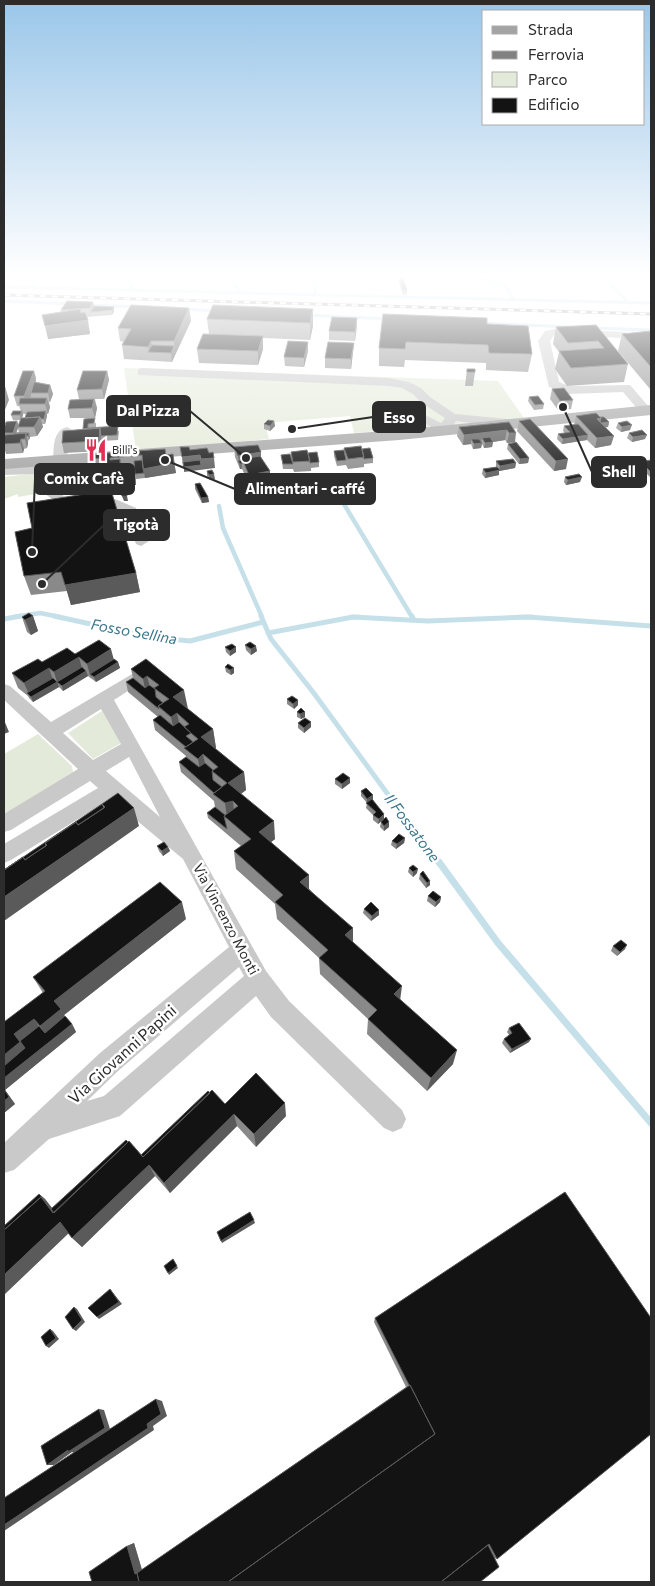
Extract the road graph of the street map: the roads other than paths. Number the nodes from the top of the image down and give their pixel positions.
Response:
1 (546, 350) edge
2 (142, 372) dead end
3 (626, 373) edge
4 (632, 387) junction
5 (426, 400) junction
6 (649, 407) edge
7 (418, 415) junction
8 (447, 424) junction
9 (67, 431) edge
10 (399, 435) junction
11 (89, 458) junction
12 (60, 461) junction
13 (33, 463) junction
14 (4, 464) edge
15 (4, 471) edge
16 (51, 493) dead end
17 (92, 497) edge
18 (141, 542) dead end
19 (139, 676) edge
20 (4, 690) edge
21 (104, 698) junction
22 (50, 732) junction
23 (132, 746) junction
24 (92, 771) junction
25 (112, 789) junction
26 (4, 824) edge
27 (190, 853) junction
28 (4, 854) edge
29 (242, 950) junction
30 (258, 979) junction
31 (393, 1120) dead end
32 (40, 1129) junction
33 (4, 1160) edge

1 - 4 street
2 - 5 street
3 - 4 street
4 - 6 street
5 - 7 street
5 - 8 street
6 - 8 main road
7 - 8 street
7 - 10 street
8 - 10 main road
9 - 12 street
10 - 11 main road
11 - 12 main road
11 - 15 street
11 - 17 street
12 - 13 main road
13 - 14 main road
13 - 15 main road
16 - 18 street
19 - 21 street
20 - 22 street, Via Vincenzo Monti
21 - 22 street
21 - 23 street
22 - 24 street, Via Vincenzo Monti
23 - 24 street
23 - 27 street
24 - 25 street, Via Vincenzo Monti
24 - 26 street
25 - 27 street, Via Vincenzo Monti
25 - 28 street
27 - 29 street, Via Vincenzo Monti
29 - 30 street, Via Vincenzo Monti
29 - 32 street, Via Giovanni Papini
30 - 31 street, Via Vincenzo Monti
30 - 32 street
32 - 33 street, Via Giovanni Papini

